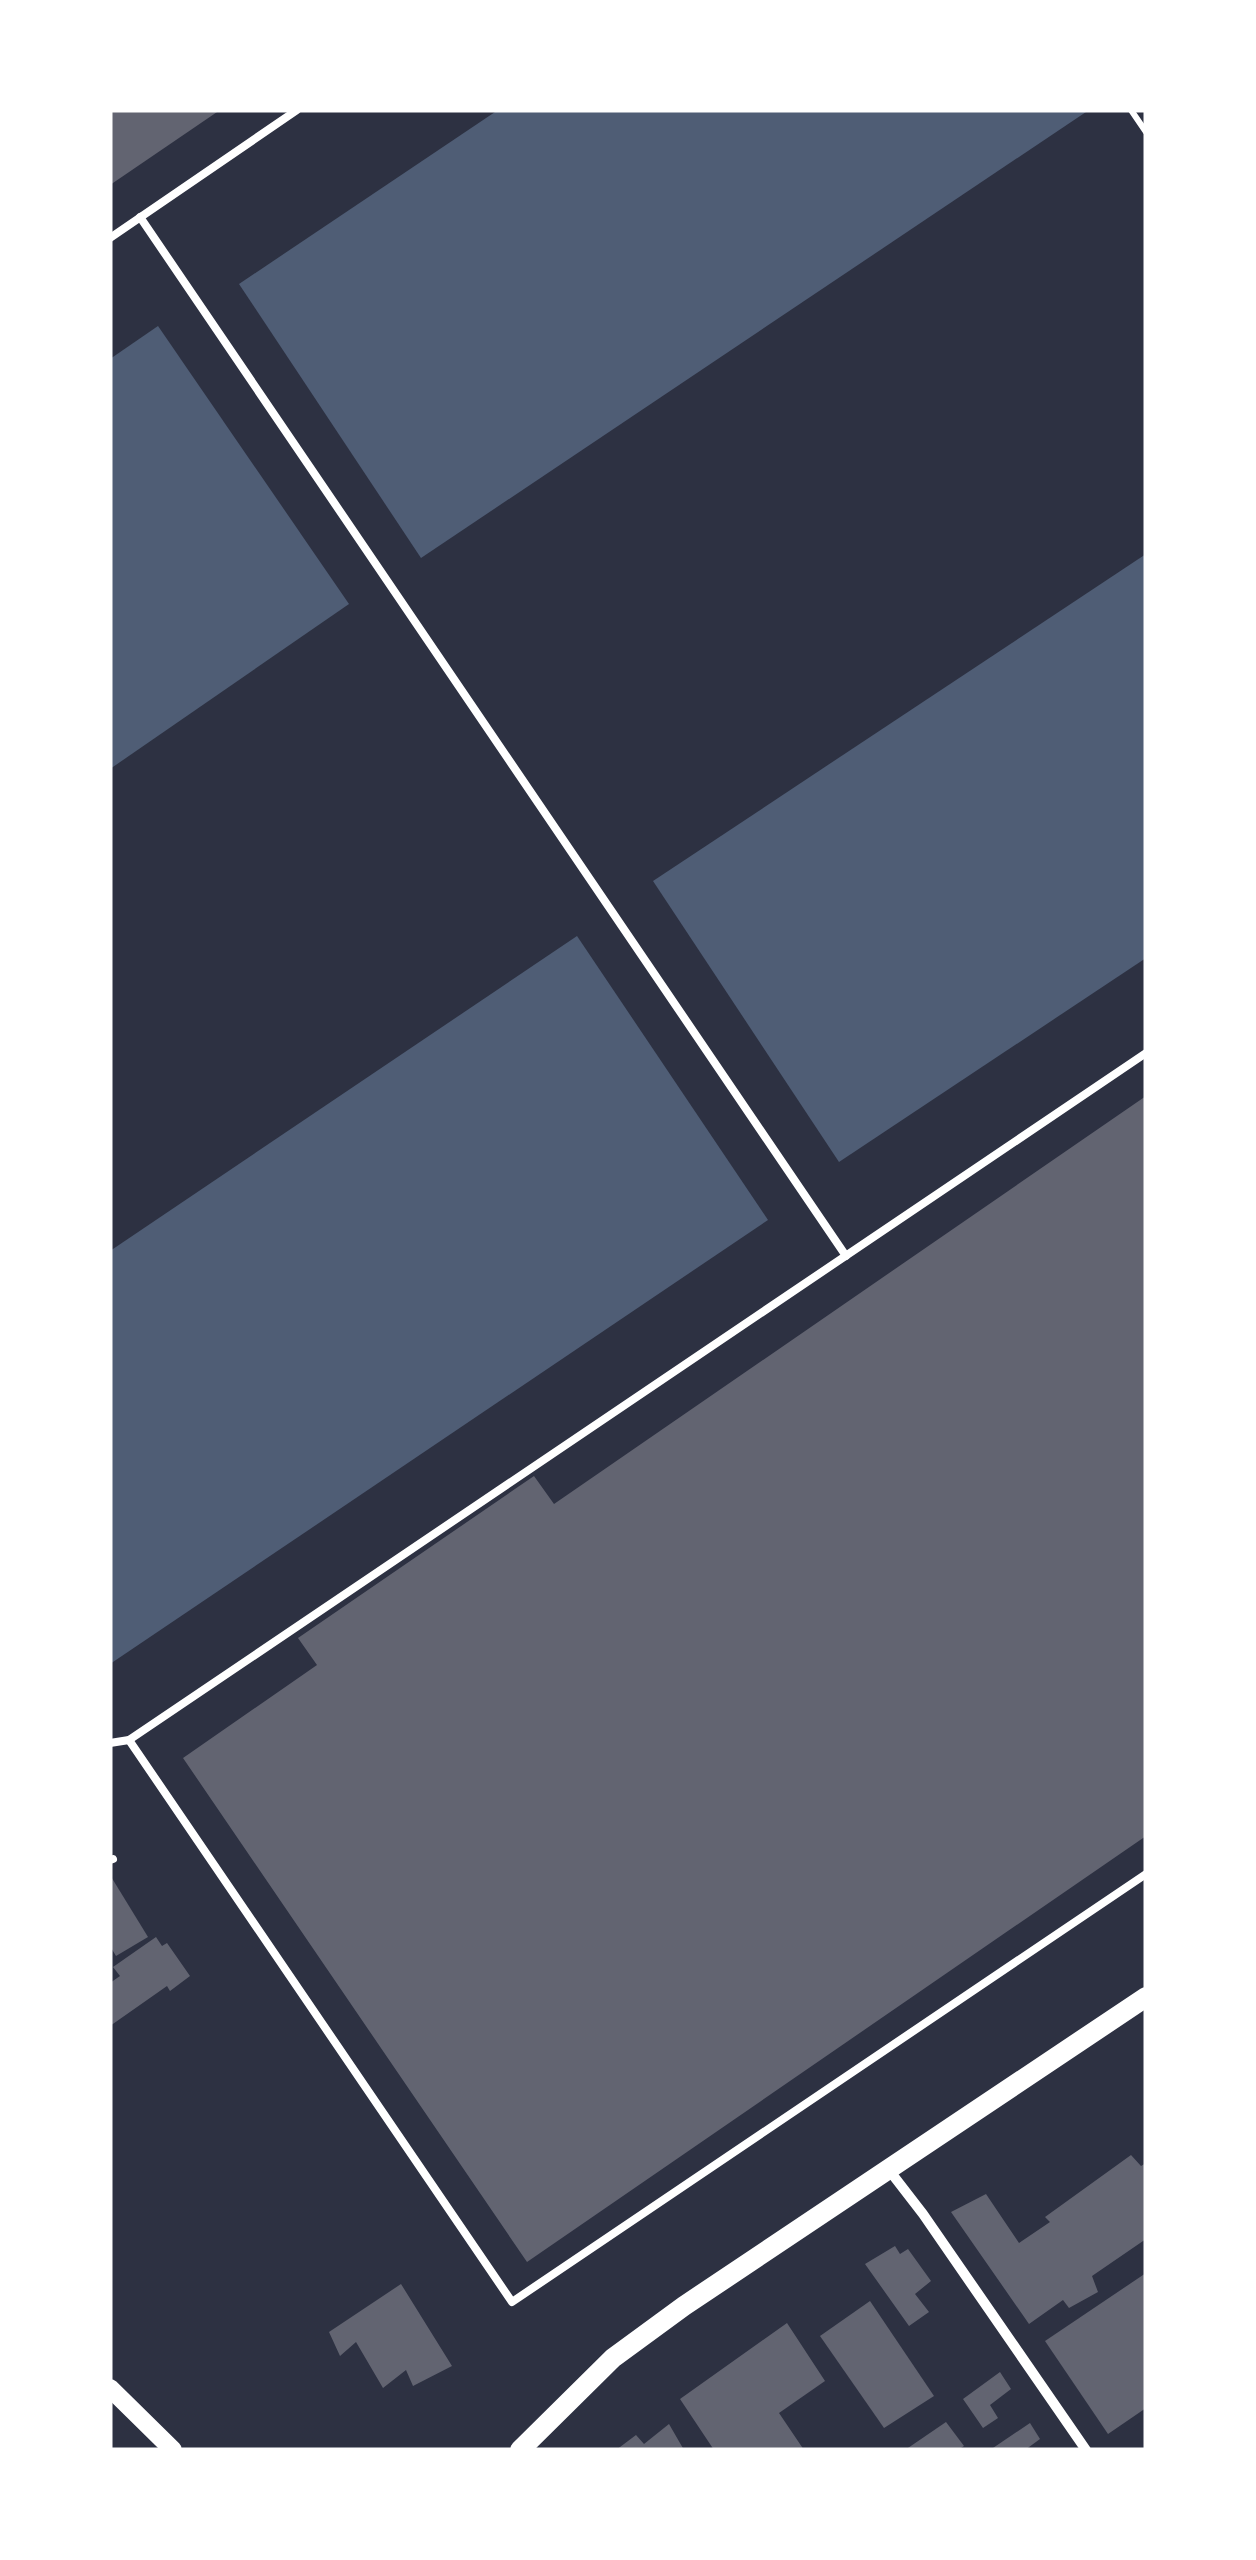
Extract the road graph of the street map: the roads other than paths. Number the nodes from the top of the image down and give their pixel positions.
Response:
1 (297, 110) edge
2 (140, 217) junction
3 (110, 238) edge
4 (1146, 1054) edge
5 (846, 1256) junction
6 (129, 1740) junction
7 (110, 1743) edge
8 (1146, 1874) edge
9 (1146, 1997) edge
10 (889, 2170) junction
11 (110, 2388) edge
12 (173, 2450) edge
13 (520, 2450) edge
14 (1086, 2450) edge

1 - 2 lane
2 - 3 lane
2 - 5 lane
4 - 5 lane
5 - 6 lane
6 - 7 lane
6 - 8 lane
9 - 10 main road
10 - 13 main road
10 - 14 street
11 - 12 street

